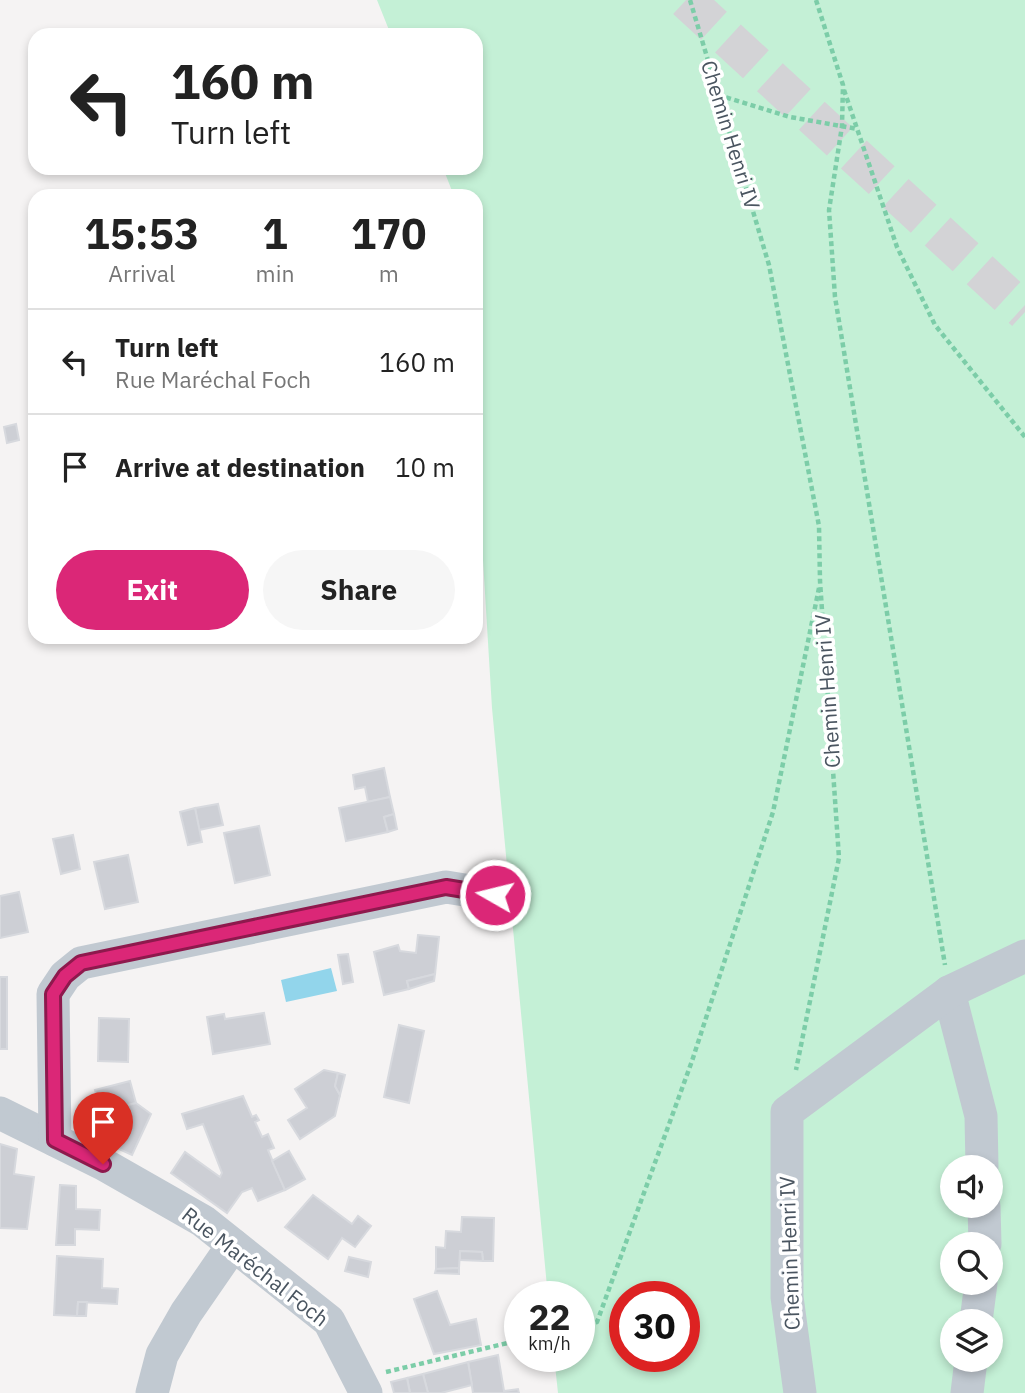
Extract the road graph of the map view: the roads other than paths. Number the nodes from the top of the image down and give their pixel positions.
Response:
1 (495, 895) dead end
2 (1025, 956) edge
3 (949, 992) junction
4 (0, 1113) edge
5 (55, 1140) junction
6 (982, 1155) edge
7 (233, 1245) junction
8 (970, 1372) edge
9 (364, 1387) edge
10 (152, 1393) edge
11 (800, 1393) edge
12 (967, 1393) edge

1 - 5 street
2 - 3 street
3 - 6 street
3 - 11 street, Chemin Henri IV
4 - 5 street, Rue Maréchal Foch
5 - 7 street, Rue Maréchal Foch
7 - 9 street, Rue Maréchal Foch
7 - 10 street
8 - 12 street

